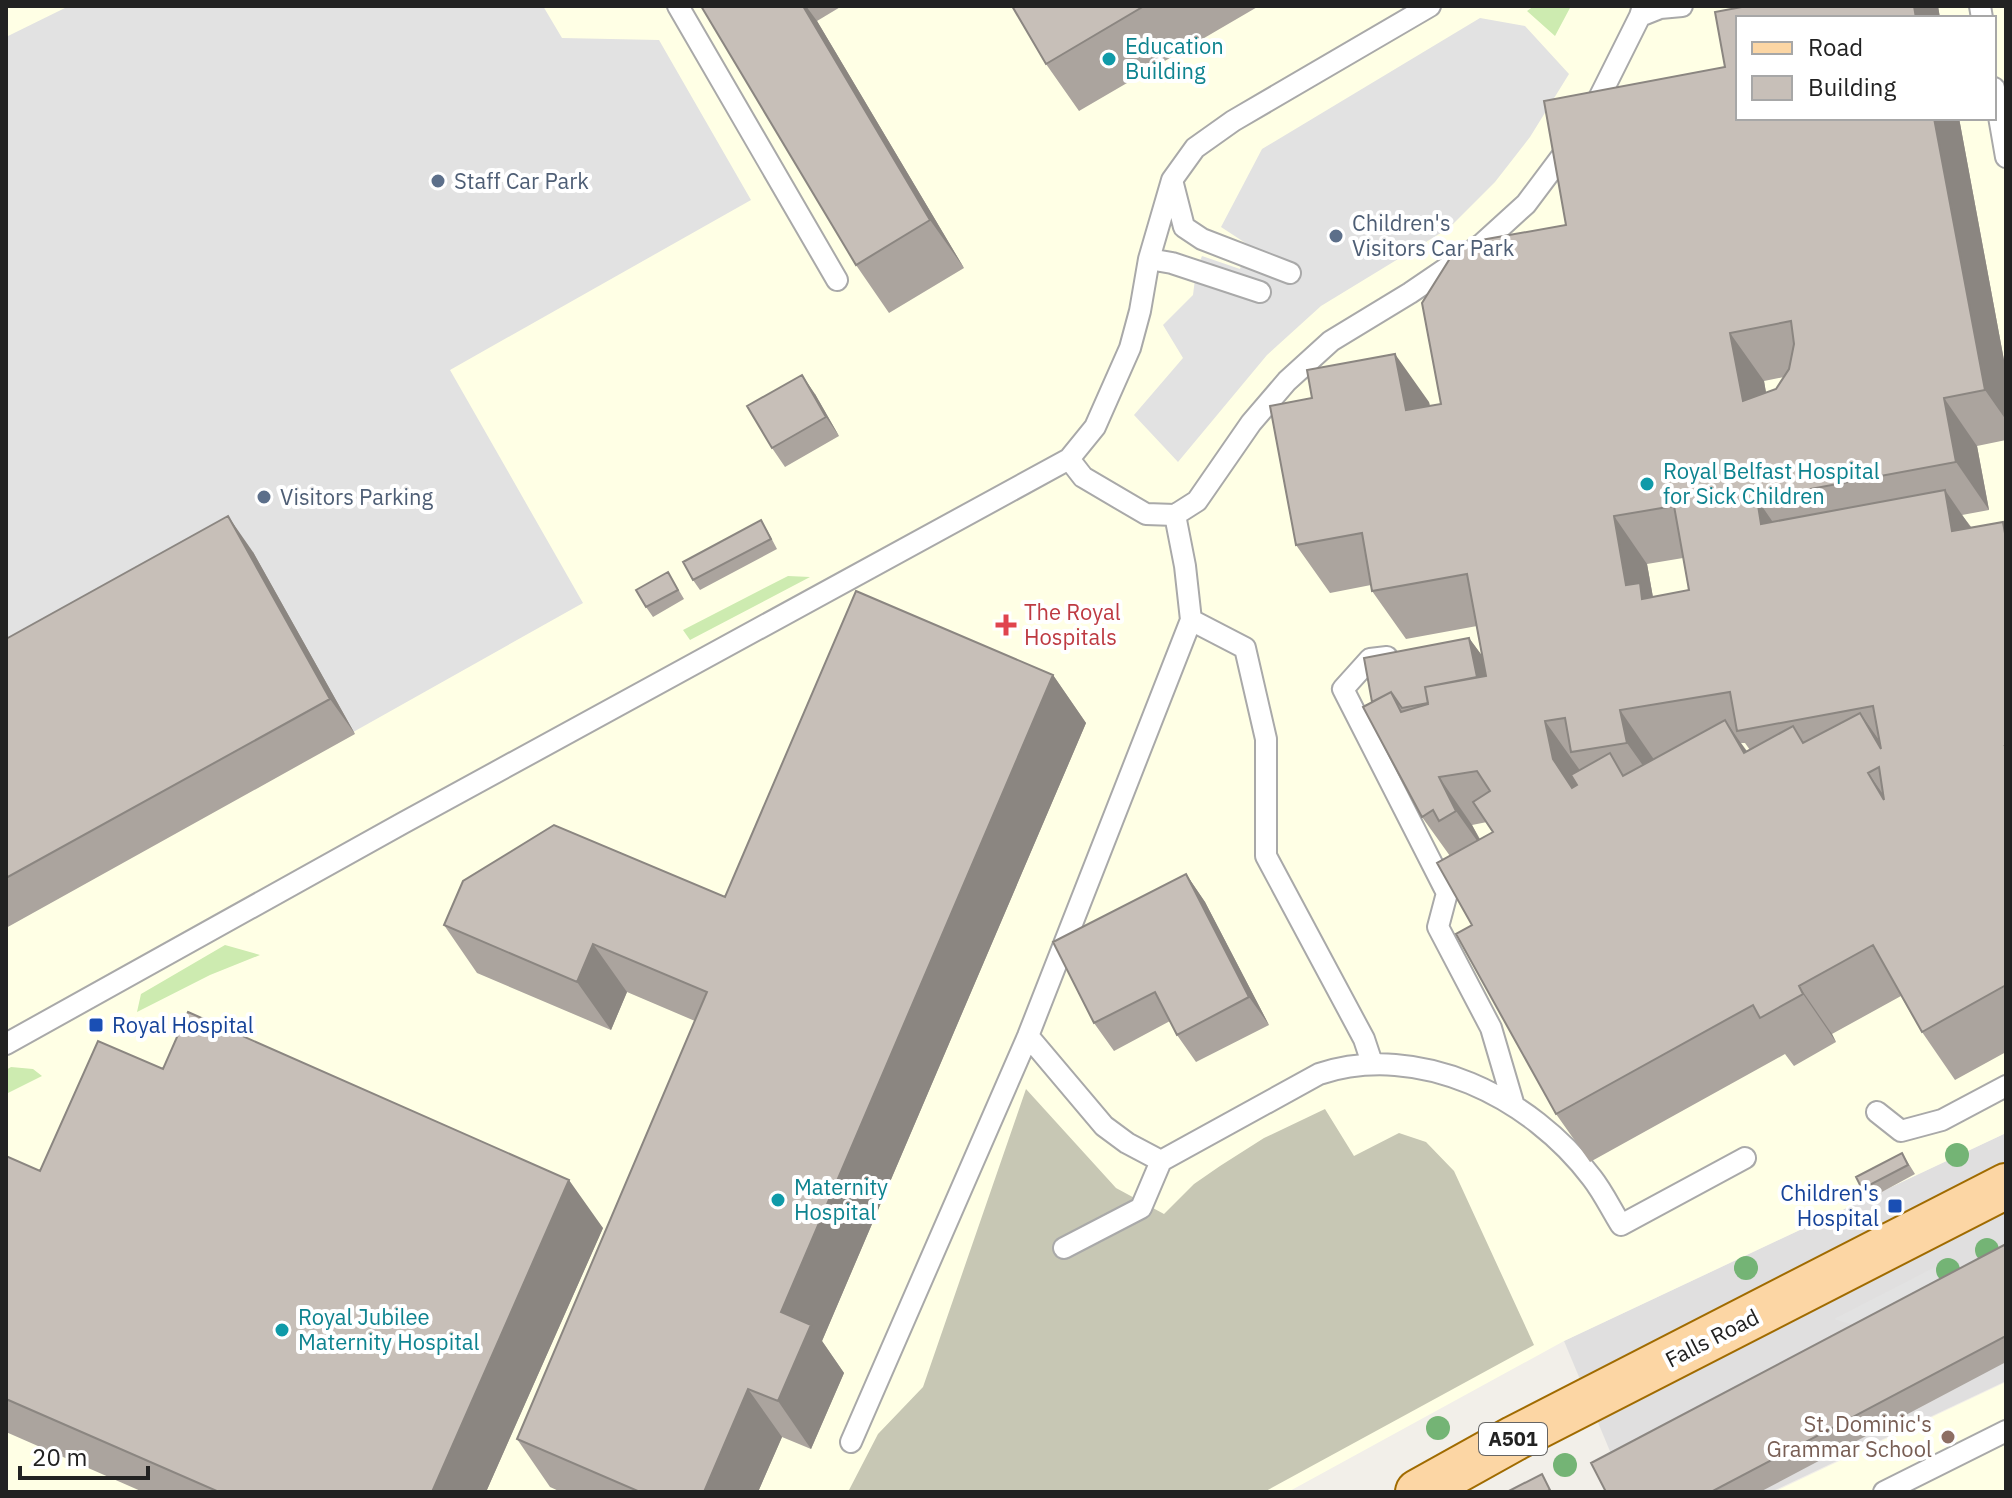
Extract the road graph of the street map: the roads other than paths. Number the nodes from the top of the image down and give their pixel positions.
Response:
1 (678, 6) edge
2 (1430, 6) edge
3 (1682, 6) edge
4 (1642, 11) edge
5 (1996, 100) edge
6 (2006, 157) edge
7 (1172, 180) junction
8 (1149, 259) junction
9 (1290, 273) dead end
10 (837, 280) edge
11 (1260, 292) dead end
12 (1069, 459) junction
13 (1175, 515) junction
14 (1191, 620) junction
15 (1401, 655) edge
16 (1028, 1036) junction
17 (6, 1044) edge
18 (1372, 1063) junction
19 (2006, 1086) edge
20 (1514, 1106) junction
21 (1877, 1112) dead end
22 (1745, 1158) dead end
23 (1161, 1161) junction
24 (2006, 1186) edge
25 (1064, 1248) dead end
26 (2004, 1438) edge
27 (851, 1442) dead end
28 (1418, 1492) edge
29 (1884, 1492) edge

1 - 10 lane
2 - 7 lane
3 - 4 lane
4 - 13 lane
5 - 6 lane
7 - 8 lane
7 - 9 lane
8 - 11 lane
8 - 12 lane
12 - 13 lane
12 - 17 lane
13 - 14 lane
14 - 16 lane
14 - 18 lane
15 - 20 lane
16 - 23 lane
16 - 27 lane
18 - 20 lane
18 - 23 lane
19 - 21 lane
20 - 22 lane
23 - 25 lane
24 - 28 main road, Falls Road / A501
26 - 29 lane

